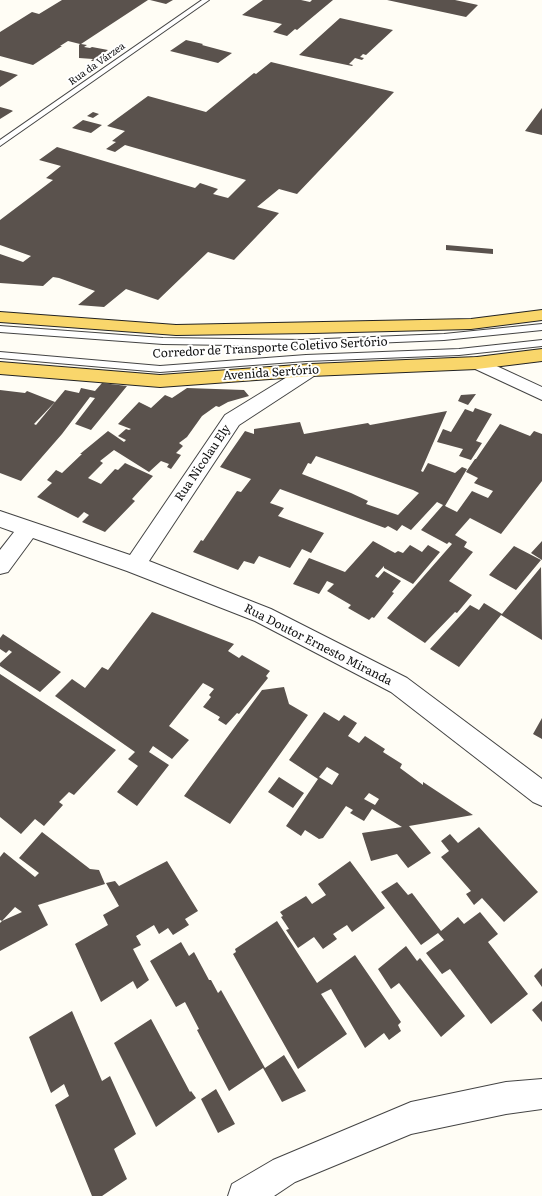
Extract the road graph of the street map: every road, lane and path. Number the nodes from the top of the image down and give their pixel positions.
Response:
1 (206, 0) edge
2 (0, 144) edge
3 (542, 315) edge
4 (0, 316) edge
5 (542, 327) edge
6 (0, 329) edge
7 (542, 343) edge
8 (459, 352) junction
9 (0, 355) edge
10 (542, 355) edge
11 (477, 363) junction
12 (0, 368) edge
13 (311, 370) junction
14 (542, 394) edge
15 (0, 519) edge
16 (28, 528) junction
17 (136, 565) junction
18 (0, 566) edge
19 (542, 794) edge
20 (542, 1094) edge
21 (244, 1196) edge

1 - 2 lane, Rua da Várzea
3 - 4 main road
5 - 6 lane, Corredor de Transporte Coletivo Sertório
7 - 8 lane, Corredor de Transporte Coletivo Sertório
8 - 9 lane, Corredor de Transporte Coletivo Sertório
8 - 11 lane
10 - 11 main road, Avenida Sertório
11 - 13 main road, Avenida Sertório
11 - 14 street
12 - 13 main road, Avenida Sertório
13 - 17 street, Rua Nicolau Ely
15 - 16 street, Rua Doutor Ernesto Miranda
16 - 17 street, Rua Doutor Ernesto Miranda
16 - 18 street
17 - 19 street, Rua Doutor Ernesto Miranda
20 - 21 street

